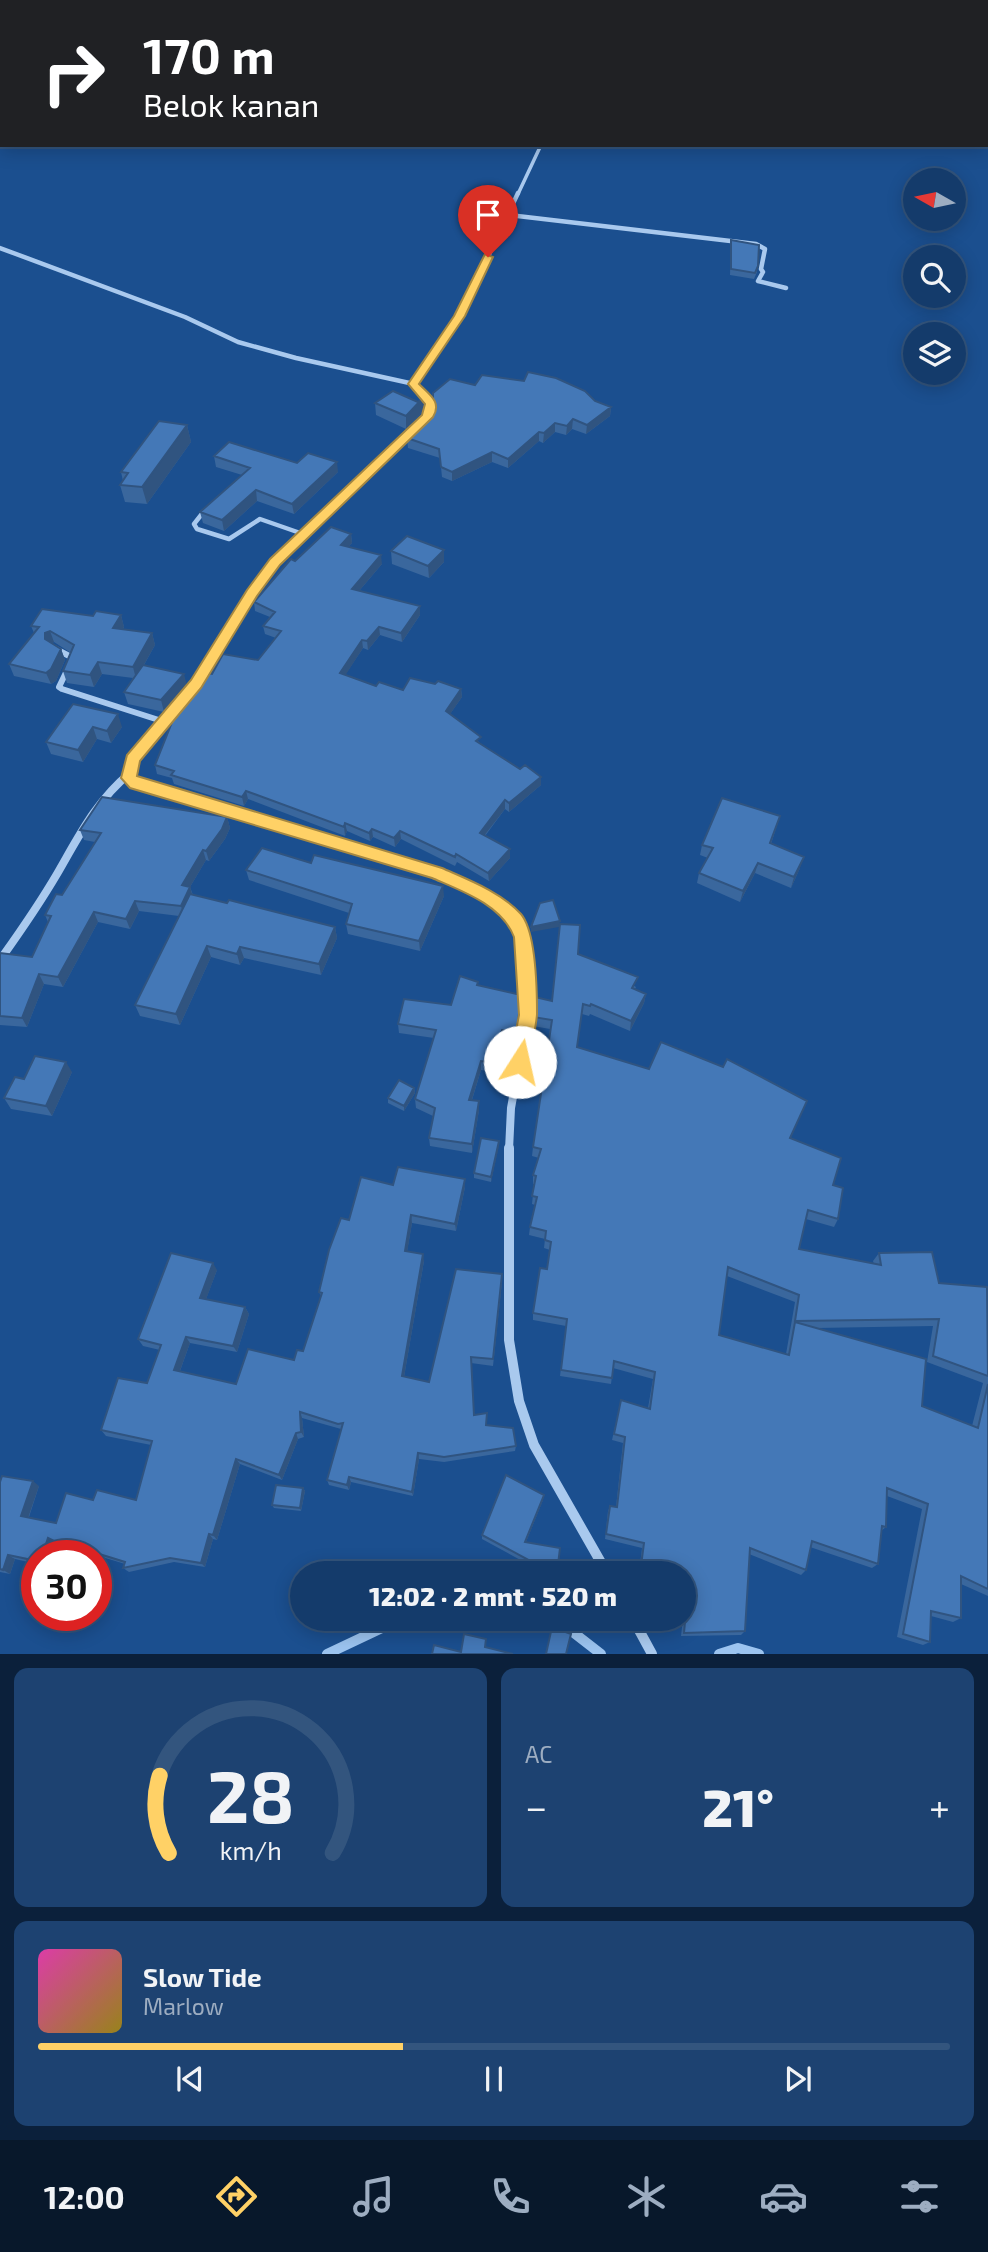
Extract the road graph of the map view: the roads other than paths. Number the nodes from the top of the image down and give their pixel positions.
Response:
1 (540, 147) edge
2 (509, 215) junction
3 (0, 248) edge
4 (786, 288) dead end
5 (414, 384) junction
6 (208, 507) edge
7 (303, 534) junction
8 (54, 648) edge
9 (165, 722) junction
10 (130, 773) junction
11 (0, 960) edge
12 (600, 1561) edge
13 (640, 1631) edge
14 (653, 1654) edge

1 - 2 street
2 - 4 street
2 - 5 street
3 - 5 street
5 - 7 street
6 - 7 lane
7 - 9 street
8 - 9 street
9 - 10 street
10 - 11 street
10 - 12 street
13 - 14 street

